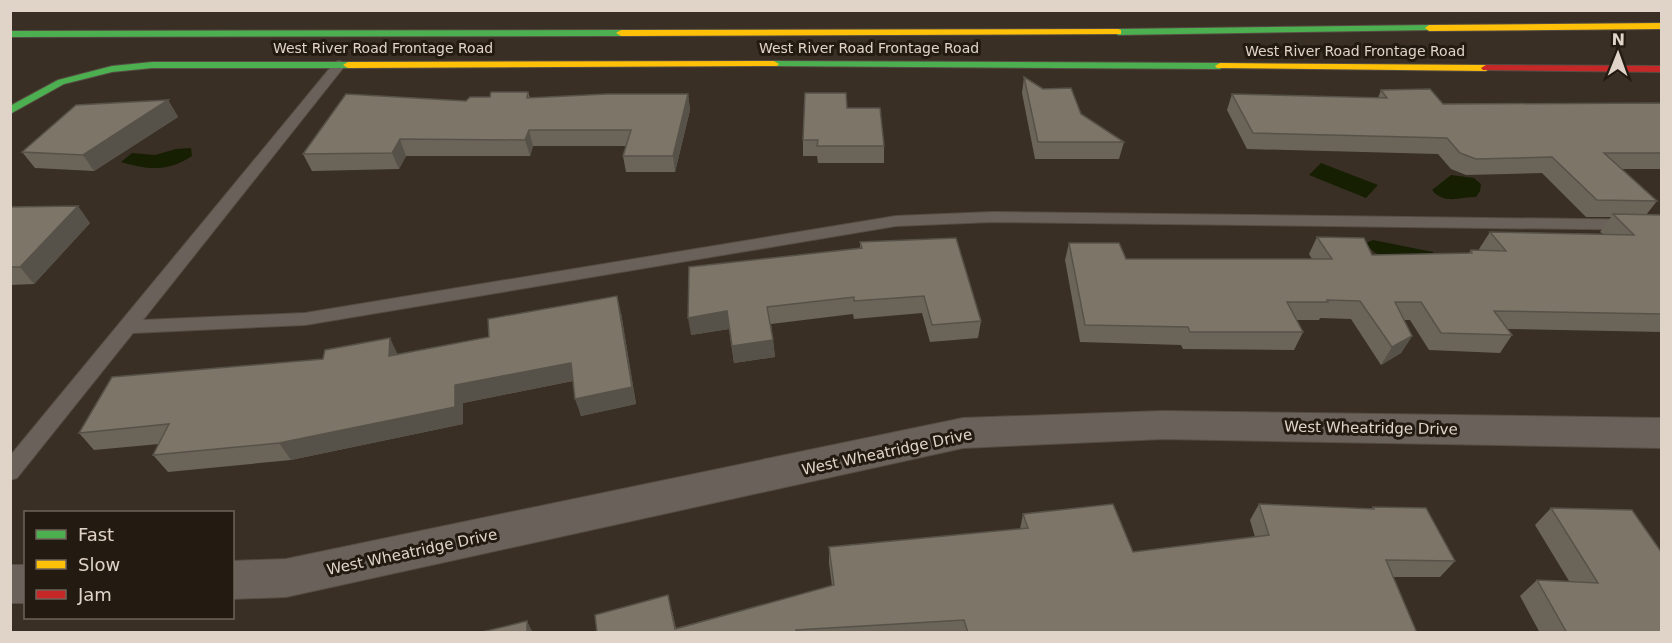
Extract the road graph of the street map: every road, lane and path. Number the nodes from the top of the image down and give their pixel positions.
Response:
1 (35, 22) dead end
2 (1662, 26) edge
3 (13, 36) edge
4 (339, 65) junction
5 (1662, 69) edge
6 (10, 111) edge
7 (1662, 225) edge
8 (128, 327) junction
9 (1662, 433) edge
10 (10, 472) edge
11 (234, 579) edge

1 - 3 main road
2 - 3 main road
4 - 5 main road, West River Road Frontage Road
4 - 6 main road, West River Road Frontage Road
4 - 8 lane
7 - 8 lane
8 - 10 lane
9 - 11 street, West Wheatridge Drive

